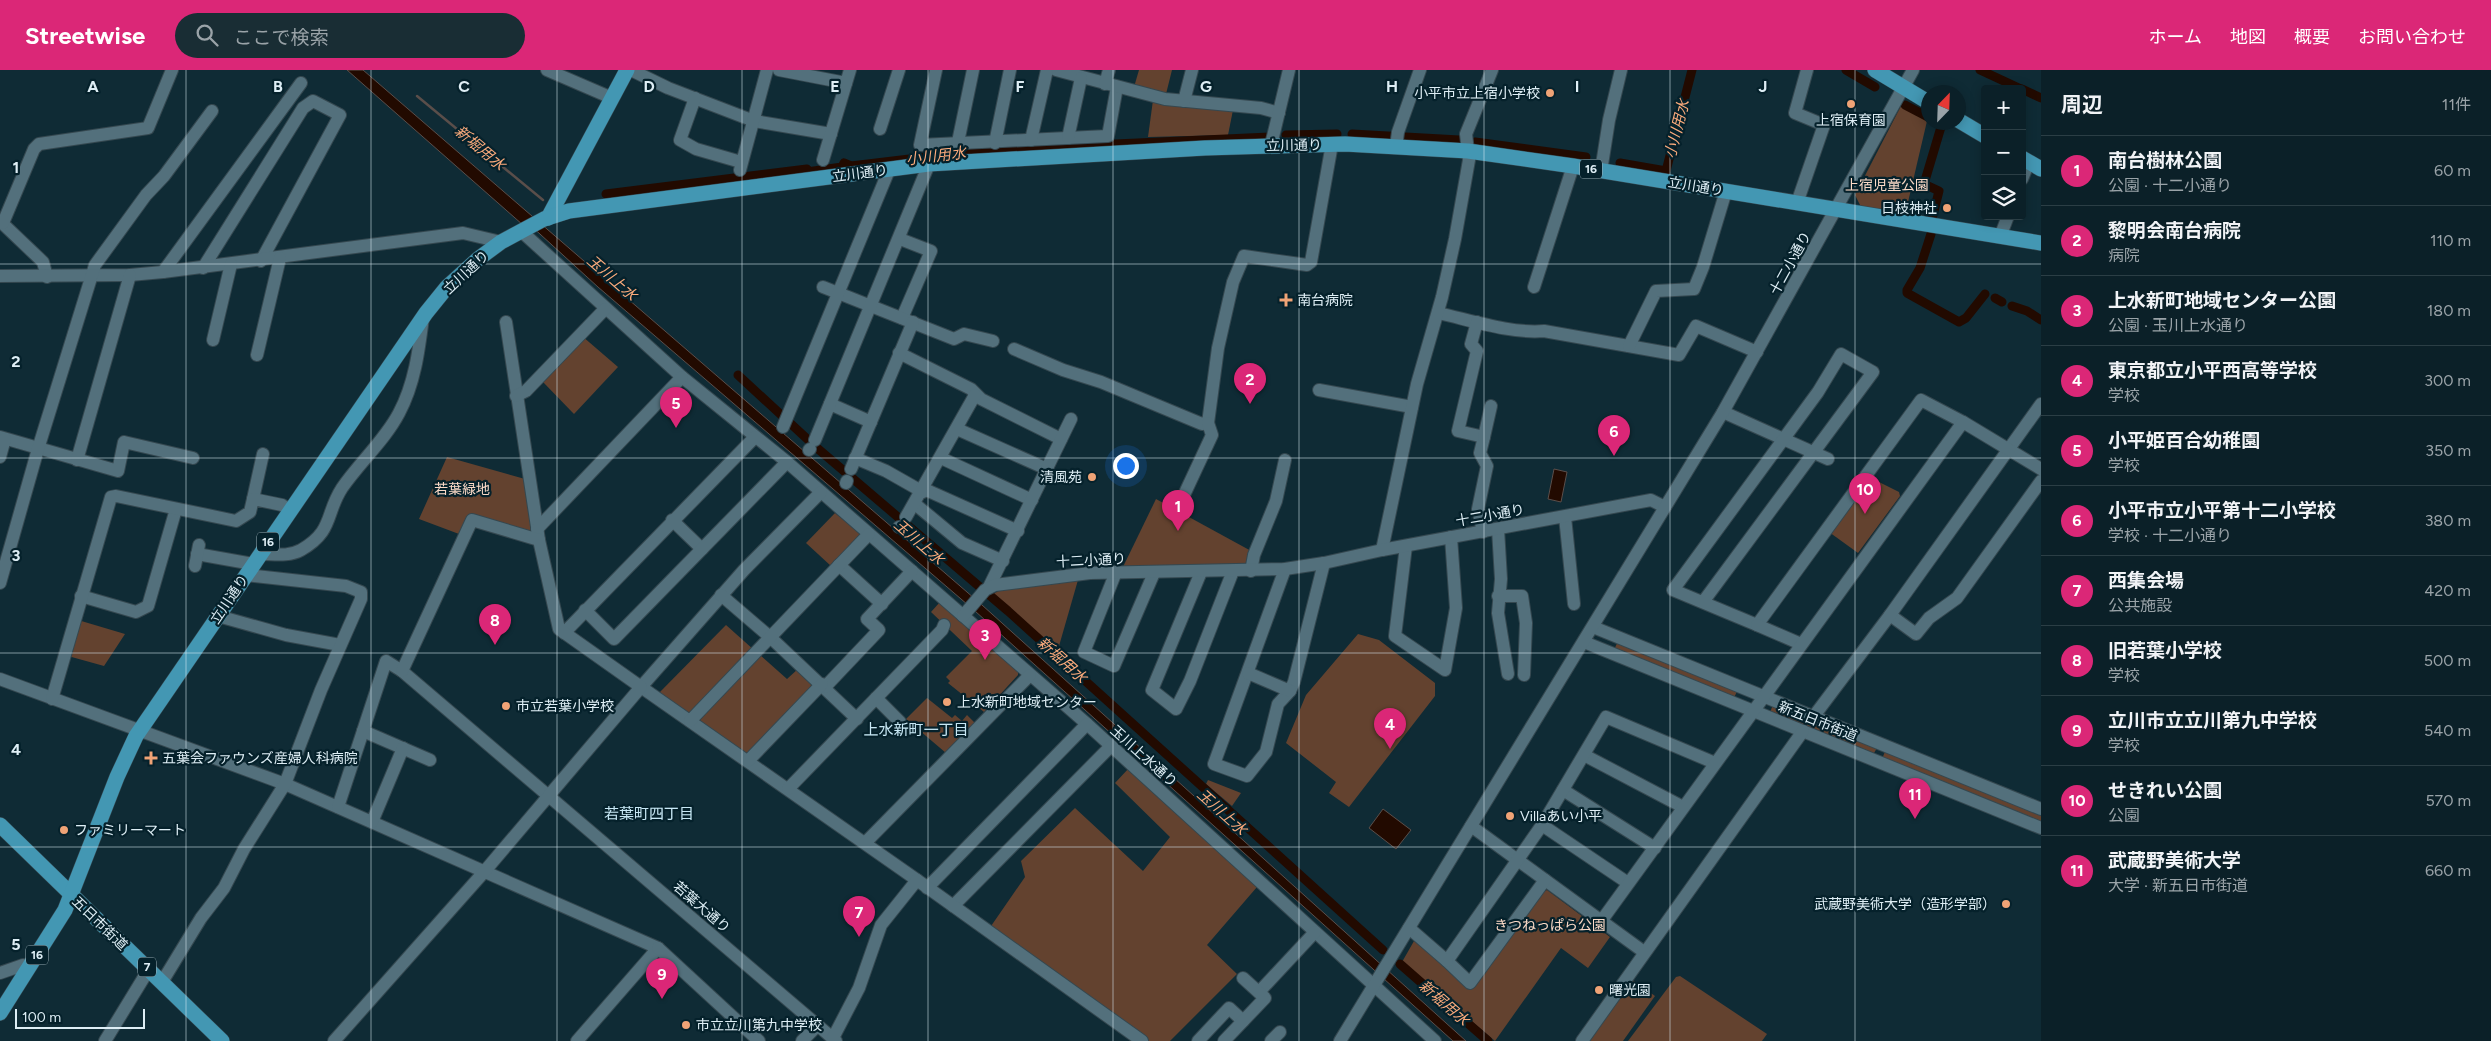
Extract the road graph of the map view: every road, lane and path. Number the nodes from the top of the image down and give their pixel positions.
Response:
1 (172, 70) edge
2 (547, 70) edge
3 (629, 70) edge
4 (767, 70) edge
5 (779, 70) edge
6 (850, 70) edge
7 (899, 70) edge
8 (936, 70) edge
9 (974, 70) edge
10 (1010, 70) edge
11 (1047, 70) edge
12 (1059, 70) edge
13 (1109, 70) edge
14 (1192, 70) edge
15 (1289, 70) edge
16 (1420, 70) edge
17 (1492, 70) edge
18 (1621, 70) edge
19 (1807, 70) edge
20 (1875, 70) edge
21 (1913, 70) edge
22 (1081, 78) junction
23 (301, 83) dead end
24 (846, 83) junction
25 (1111, 85) junction
26 (1904, 87) junction
27 (612, 98) junction
28 (695, 98) junction
29 (1921, 98) edge
30 (1184, 101) junction
31 (212, 111) dead end
32 (1279, 112) junction
33 (754, 121) junction
34 (1966, 125) edge
35 (880, 129) dead end
36 (831, 134) junction
37 (1981, 134) edge
38 (1068, 138) junction
39 (1397, 139) junction
40 (1031, 140) junction
41 (958, 142) junction
42 (995, 143) junction
43 (1332, 144) junction
44 (1272, 145) junction
45 (1468, 151) junction
46 (823, 160) dead end
47 (2034, 163) edge
48 (929, 164) junction
49 (1573, 166) junction
50 (889, 170) junction
51 (1601, 171) junction
52 (2025, 175) edge
53 (1726, 191) junction
54 (1797, 203) junction
55 (1836, 209) junction
56 (546, 218) junction
57 (2007, 220) edge
58 (1, 222) edge
59 (523, 231) junction
60 (2000, 238) junction
61 (900, 239) junction
62 (501, 242) junction
63 (2041, 243) edge
64 (280, 258) junction
65 (261, 260) junction
66 (231, 264) junction
67 (203, 268) junction
68 (163, 272) junction
69 (91, 275) junction
70 (130, 275) junction
71 (0, 276) edge
72 (47, 277) junction
73 (823, 287) dead end
74 (1534, 287) dead end
75 (837, 292) junction
76 (872, 306) junction
77 (605, 309) junction
78 (1438, 313) junction
79 (423, 317) junction
80 (908, 320) junction
81 (506, 322) dead end
82 (1477, 322) junction
83 (213, 340) dead end
84 (993, 341) dead end
85 (1629, 346) junction
86 (1014, 349) dead end
87 (1757, 352) junction
88 (257, 354) dead end
89 (899, 354) junction
90 (682, 377) junction
91 (1319, 390) dead end
92 (976, 395) junction
93 (516, 396) junction
94 (830, 404) junction
95 (2041, 404) edge
96 (1412, 406) junction
97 (1491, 406) dead end
98 (1723, 412) junction
99 (1071, 419) dead end
100 (786, 421) dead end
101 (871, 422) junction
102 (1963, 422) junction
103 (1208, 423) junction
104 (957, 429) junction
105 (1484, 436) junction
106 (755, 437) junction
107 (3, 438) edge
108 (1782, 438) junction
109 (1061, 439) junction
110 (811, 446) dead end
111 (38, 448) junction
112 (2008, 449) junction
113 (1812, 452) junction
114 (263, 454) dead end
115 (0, 456) edge
116 (193, 458) dead end
117 (941, 458) junction
118 (1828, 459) dead end
119 (77, 460) junction
120 (1285, 460) dead end
121 (787, 462) junction
122 (1047, 469) junction
123 (2041, 469) edge
124 (2041, 481) edge
125 (923, 490) junction
126 (821, 492) junction
127 (253, 499) junction
128 (1032, 500) junction
129 (916, 504) junction
130 (1665, 507) junction
131 (176, 509) junction
132 (290, 510) junction
133 (1177, 510) dead end
134 (1564, 517) junction
135 (672, 520) junction
136 (902, 524) dead end
137 (1498, 529) junction
138 (1018, 531) junction
139 (1483, 532) junction
140 (538, 534) junction
141 (869, 534) junction
142 (1451, 537) junction
143 (1406, 546) junction
144 (702, 549) junction
145 (1382, 550) junction
146 (197, 555) dead end
147 (1003, 561) junction
148 (1324, 563) junction
149 (253, 564) junction
150 (839, 565) junction
151 (1286, 569) junction
152 (912, 571) junction
153 (1233, 571) junction
154 (1251, 571) junction
155 (1116, 572) junction
156 (1201, 572) junction
157 (1154, 573) junction
158 (0, 581) edge
159 (985, 590) junction
160 (721, 595) junction
161 (81, 596) junction
162 (1498, 596) junction
163 (1703, 602) junction
164 (882, 604) junction
165 (1574, 604) dead end
166 (585, 610) junction
167 (1890, 615) junction
168 (218, 616) junction
169 (963, 616) junction
170 (944, 624) dead end
171 (1757, 625) junction
172 (1593, 627) junction
173 (564, 633) junction
174 (770, 637) junction
175 (1584, 642) junction
176 (1801, 644) junction
177 (340, 645) junction
178 (402, 671) junction
179 (1248, 673) junction
180 (1508, 674) dead end
181 (1030, 675) junction
182 (1524, 675) dead end
183 (0, 679) edge
184 (823, 686) junction
185 (641, 687) junction
186 (1290, 691) junction
187 (1765, 696) junction
188 (876, 698) junction
189 (52, 699) junction
190 (1754, 711) junction
191 (1814, 716) junction
192 (857, 719) junction
193 (690, 721) junction
194 (900, 722) dead end
195 (1086, 724) junction
196 (363, 731) junction
197 (1804, 731) junction
198 (139, 732) junction
199 (1878, 742) junction
200 (1111, 746) junction
201 (403, 748) junction
202 (1584, 756) junction
203 (1873, 759) junction
204 (430, 760) dead end
205 (748, 761) junction
206 (1715, 763) junction
207 (285, 784) junction
208 (788, 789) junction
209 (1563, 790) junction
210 (549, 795) junction
211 (338, 807) junction
212 (1683, 807) junction
213 (2041, 809) edge
214 (372, 822) junction
215 (0, 825) edge
216 (1542, 825) junction
217 (1471, 826) junction
218 (2041, 828) edge
219 (865, 843) junction
220 (1655, 848) junction
221 (1518, 860) junction
222 (484, 872) junction
223 (1545, 880) junction
224 (1628, 883) junction
225 (922, 884) junction
226 (71, 895) junction
227 (953, 906) junction
228 (1602, 920) junction
229 (1409, 928) junction
230 (1315, 932) junction
231 (658, 948) junction
232 (1644, 952) junction
233 (1447, 961) junction
234 (29, 968) junction
235 (149, 969) junction
236 (0, 973) edge
237 (1244, 978) dead end
238 (162, 982) junction
239 (1376, 982) junction
240 (1259, 992) junction
241 (0, 1013) edge
242 (1243, 1021) junction
243 (818, 1026) junction
244 (834, 1040) edge
245 (105, 1041) edge
246 (222, 1041) edge
247 (334, 1041) edge
248 (577, 1041) edge
249 (759, 1041) edge
250 (802, 1041) edge
251 (1142, 1041) edge
252 (1198, 1041) edge
253 (1224, 1041) edge
254 (1340, 1041) edge
255 (1435, 1041) edge
256 (1582, 1041) edge

1 - 58 street
2 - 27 street
3 - 27 main road
3 - 28 street
4 - 33 street
5 - 24 street
6 - 24 street
7 - 35 street
8 - 41 street
9 - 41 street
10 - 42 street
11 - 40 street
12 - 22 street
13 - 25 street
14 - 30 street
15 - 32 street
16 - 39 street
17 - 45 street
18 - 51 street
19 - 54 street
20 - 26 main road
21 - 26 street, 十二小通り
22 - 25 street
22 - 38 street
23 - 68 street
24 - 36 street
25 - 30 street
25 - 38 street
26 - 29 main road
26 - 55 street, 十二小通り
27 - 56 main road
28 - 33 street
28 - 33 street
30 - 32 street
31 - 69 street
32 - 44 street
33 - 36 street
34 - 37 main road
36 - 46 street
38 - 40 street
39 - 43 main road, 立川通り / 16
39 - 45 main road, 立川通り / 16
40 - 42 street
41 - 42 street
43 - 44 main road, 立川通り / 16
43 - 103 street
44 - 48 main road, 立川通り / 16
45 - 49 main road, 立川通り / 16
45 - 78 street
47 - 52 street
48 - 50 main road, 立川通り / 16
48 - 61 street
49 - 51 main road, 立川通り / 16
49 - 74 street
50 - 56 main road, 立川通り / 16
50 - 75 street
51 - 53 main road, 立川通り / 16
53 - 54 main road, 立川通り / 16
53 - 85 street
54 - 55 main road, 立川通り / 16
55 - 60 main road, 立川通り / 16
55 - 87 street, 十二小通り
56 - 59 main road, 16
57 - 60 street
58 - 72 street
59 - 62 main road, 立川通り / 16
59 - 77 street, 玉川上水通り
60 - 63 main road, 立川通り / 16
61 - 76 street
61 - 80 street
62 - 64 street
62 - 79 main road, 立川通り / 16
64 - 65 street
64 - 88 street
65 - 66 street
65 - 67 street
66 - 67 street
66 - 83 street
67 - 68 street
68 - 70 street
69 - 70 street
69 - 72 street
69 - 111 street
70 - 119 street
71 - 72 street
73 - 75 street
75 - 76 street
75 - 100 street
76 - 80 street
76 - 94 street
77 - 90 street, 玉川上水通り
77 - 93 street
78 - 82 street
78 - 96 street
79 - 132 main road, 立川通り / 16
79 - 149 street
80 - 84 street
80 - 89 street
81 - 93 street
82 - 85 street
82 - 105 street
85 - 87 street
86 - 103 street
87 - 98 street, 十二小通り
89 - 92 street
89 - 101 street
90 - 106 street, 玉川上水通り
90 - 140 street
91 - 96 street
92 - 104 street
92 - 109 street
93 - 140 street
94 - 101 street
94 - 110 street
95 - 112 street
96 - 145 street
97 - 105 street
98 - 108 street
98 - 130 street, 十二小通り
99 - 109 street
101 - 125 street
102 - 112 street
102 - 171 street
102 - 176 street
103 - 133 street
104 - 117 street
104 - 122 street
105 - 139 street
106 - 121 street, 玉川上水通り
106 - 135 street
107 - 111 street
107 - 115 street
108 - 113 street
108 - 113 street
108 - 163 street
109 - 122 street
111 - 119 street
111 - 158 street
112 - 123 street
112 - 167 street
113 - 118 street
113 - 163 street
114 - 127 street
116 - 119 street
117 - 125 street
117 - 128 street
120 - 154 street
121 - 126 street, 玉川上水通り
121 - 144 street
122 - 128 street
124 - 167 street
125 - 129 street
125 - 138 street
126 - 141 street, 玉川上水通り
126 - 160 street
127 - 131 street
127 - 132 street
128 - 138 street
129 - 136 street
129 - 147 street
130 - 134 street, 十二小通り
130 - 172 street
131 - 161 street
131 - 161 street
132 - 149 main road, 立川通り / 16
134 - 137 street, 十二小通り
134 - 165 street
135 - 144 street
135 - 166 street
137 - 139 street, 十二小通り
137 - 162 street
138 - 147 street
139 - 142 street, 十二小通り
140 - 173 street
140 - 178 street
141 - 150 street
141 - 152 street, 玉川上水通り
142 - 143 street, 十二小通り
142 - 143 street
143 - 145 street, 十二小通り
144 - 166 street
145 - 148 street, 十二小通り
146 - 149 street
147 - 159 street
148 - 151 street, 十二小通り
148 - 186 street
149 - 168 main road, 立川通り / 16
149 - 177 street
150 - 164 street
150 - 174 street
151 - 154 street, 十二小通り
151 - 179 street
152 - 164 street
152 - 169 street, 玉川上水通り
153 - 154 street, 十二小通り
153 - 156 street, 十二小通り
153 - 156 street
155 - 157 street, 十二小通り
155 - 157 street
155 - 159 street, 十二小通り
156 - 157 street, 十二小通り
159 - 169 street
160 - 174 street
160 - 185 street
161 - 189 street
162 - 180 street
162 - 182 street
163 - 171 street
164 - 184 street
166 - 173 street
167 - 191 street
168 - 177 street
168 - 198 main road, 立川通り / 16
169 - 181 street, 玉川上水通り
170 - 188 street
171 - 176 street
172 - 175 street
172 - 187 street, 新五日市街道
173 - 185 street
174 - 184 street
174 - 193 street
175 - 190 street, 新五日市街道
175 - 217 street
176 - 187 street
177 - 207 street
178 - 196 street
178 - 210 street, 若葉大通り
179 - 186 street
179 - 186 street
181 - 195 street, 玉川上水通り
181 - 219 street
183 - 189 street
184 - 192 street
184 - 205 street
185 - 193 street
185 - 210 street
187 - 190 street
187 - 191 street, 新五日市街道
188 - 192 street
188 - 194 street
189 - 198 street
190 - 197 street, 新五日市街道
190 - 206 street
191 - 199 street, 新五日市街道
192 - 208 street
193 - 205 street
195 - 200 street, 玉川上水通り
195 - 225 street
196 - 201 street
196 - 211 street
197 - 203 street, 新五日市街道
197 - 232 street
198 - 207 street
198 - 226 main road, 立川通り / 16
199 - 203 street
199 - 213 street, 新五日市街道
200 - 227 street
200 - 230 street, 玉川上水通り
201 - 204 street
201 - 214 street
202 - 206 street
202 - 209 street
202 - 212 street
203 - 218 street, 新五日市街道
205 - 208 street
206 - 212 street
207 - 211 street
207 - 238 street
208 - 219 street
209 - 216 street
209 - 220 street
210 - 222 street
210 - 243 street, 若葉大通り
211 - 214 street
212 - 220 street
214 - 222 street
215 - 226 main road, 五日市街道 / 7
216 - 221 street
216 - 224 street
217 - 221 street
217 - 229 street
219 - 225 street
220 - 224 street
221 - 223 street
221 - 233 street
222 - 231 street
222 - 247 street
223 - 228 street
223 - 233 street
224 - 228 street
225 - 227 street
225 - 244 street
226 - 234 main road, 立川通り / 16
226 - 235 main road, 五日市街道 / 7
227 - 251 street
228 - 232 street
229 - 233 street
229 - 239 street
230 - 239 street, 玉川上水通り
230 - 240 street
231 - 248 street
231 - 249 street
232 - 256 street
234 - 236 street
234 - 241 main road, 立川通り / 16
235 - 238 main road, 五日市街道 / 7
235 - 245 street
237 - 240 street
238 - 246 main road, 五日市街道 / 7
239 - 254 street
239 - 255 street, 玉川上水通り
240 - 242 street
242 - 252 street
242 - 253 street
243 - 244 street, 若葉大通り
243 - 250 street

